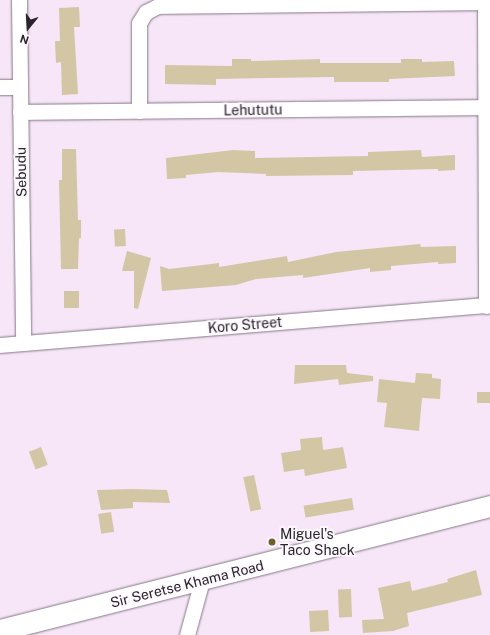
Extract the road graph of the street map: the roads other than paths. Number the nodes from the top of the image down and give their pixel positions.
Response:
1 (19, 0) edge
2 (485, 1) edge
3 (488, 40) edge
4 (0, 87) edge
5 (19, 87) junction
6 (485, 107) junction
7 (139, 111) junction
8 (20, 112) junction
9 (488, 306) edge
10 (23, 343) junction
11 (0, 345) edge
12 (490, 506) edge
13 (202, 580) junction
14 (0, 630) edge
15 (188, 635) edge

1 - 5 street, Sebudu
2 - 3 street
2 - 7 street
3 - 6 street
4 - 5 street
5 - 8 street, Sebudu
6 - 7 street, Lehututu
6 - 9 street
7 - 8 street, Lehututu
8 - 10 street, Sebudu
9 - 10 street, Koro Street
10 - 11 street, Koro Street
12 - 13 main road, Sir Seretse Khama Road
13 - 14 main road, Sir Seretse Khama Road
13 - 15 street

